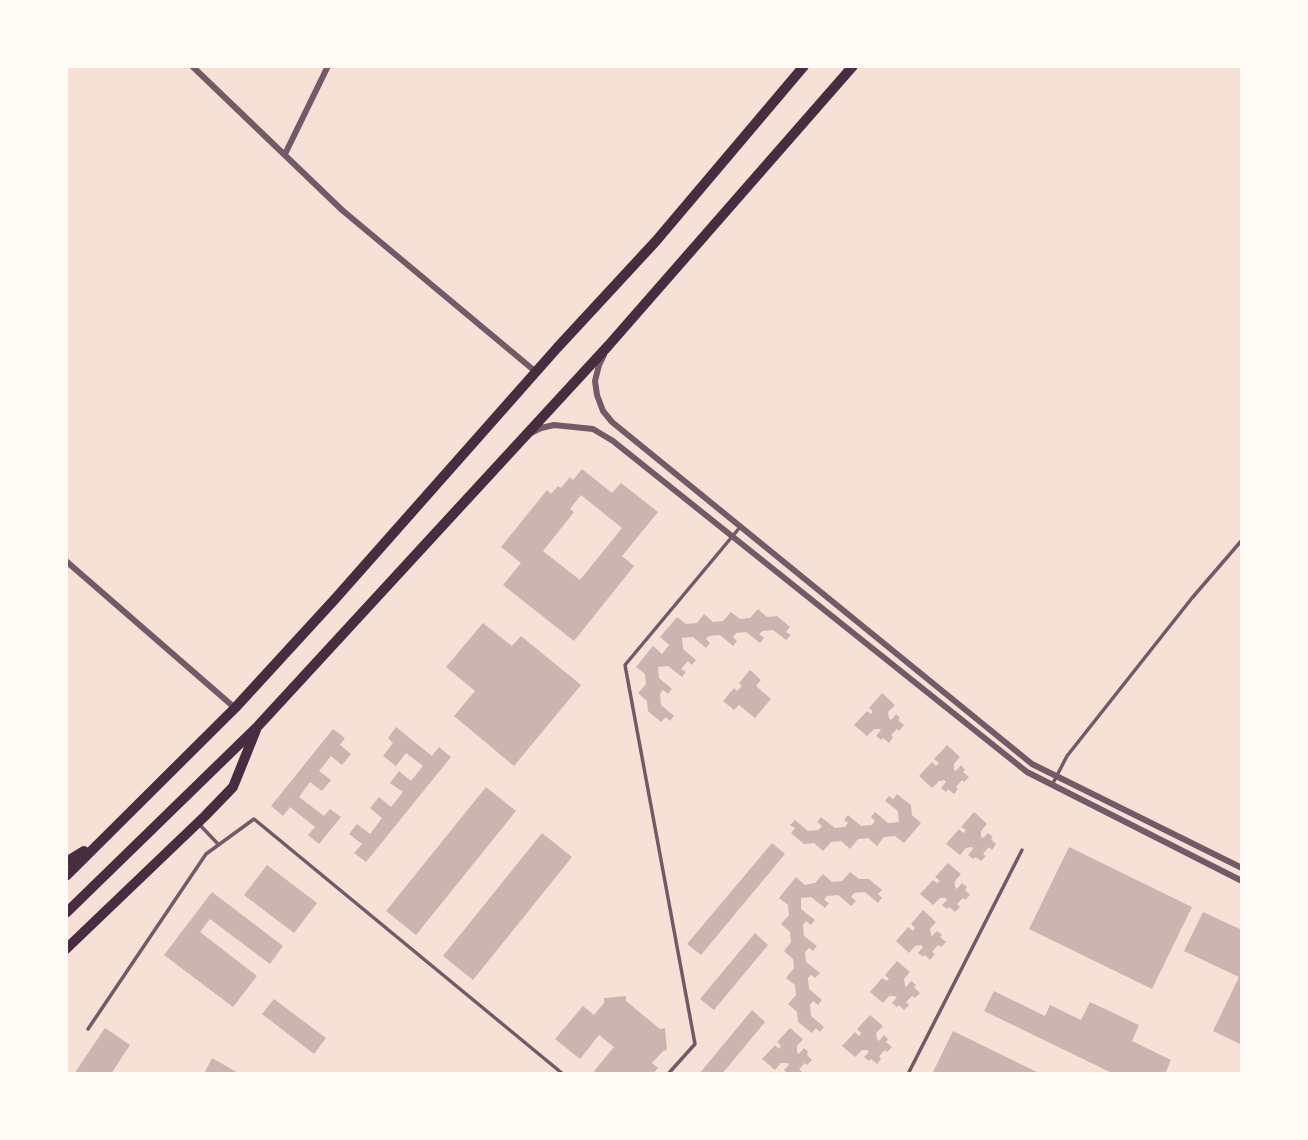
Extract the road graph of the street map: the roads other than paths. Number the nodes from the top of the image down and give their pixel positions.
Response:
1 (192, 66) edge
2 (328, 66) edge
3 (804, 66) edge
4 (853, 66) edge
5 (285, 154) junction
6 (608, 346) junction
7 (536, 372) junction
8 (526, 435) junction
9 (741, 526) junction
10 (732, 537) junction
11 (1241, 540) edge
12 (66, 561) edge
13 (235, 708) junction
14 (258, 726) junction
15 (1056, 775) junction
16 (1052, 785) junction
17 (198, 822) junction
18 (100, 841) junction
19 (219, 845) junction
20 (1021, 850) dead end
21 (66, 862) edge
22 (1241, 868) edge
23 (66, 876) edge
24 (1241, 881) edge
25 (66, 913) edge
26 (66, 949) edge
27 (88, 1029) dead end
28 (563, 1073) edge
29 (668, 1073) edge
30 (908, 1073) edge

1 - 5 street
2 - 5 street
3 - 7 main road
4 - 6 main road
5 - 7 street
6 - 8 main road
6 - 9 street
7 - 13 main road
8 - 10 street
8 - 14 main road
9 - 10 lane
9 - 15 street
10 - 16 street
10 - 29 lane
11 - 15 lane
12 - 13 street
13 - 18 main road
14 - 17 main road
14 - 25 main road
15 - 16 lane
15 - 22 street
16 - 24 street
17 - 19 lane
17 - 26 main road
18 - 21 main road
18 - 23 main road
19 - 27 lane
19 - 28 lane
20 - 30 lane

